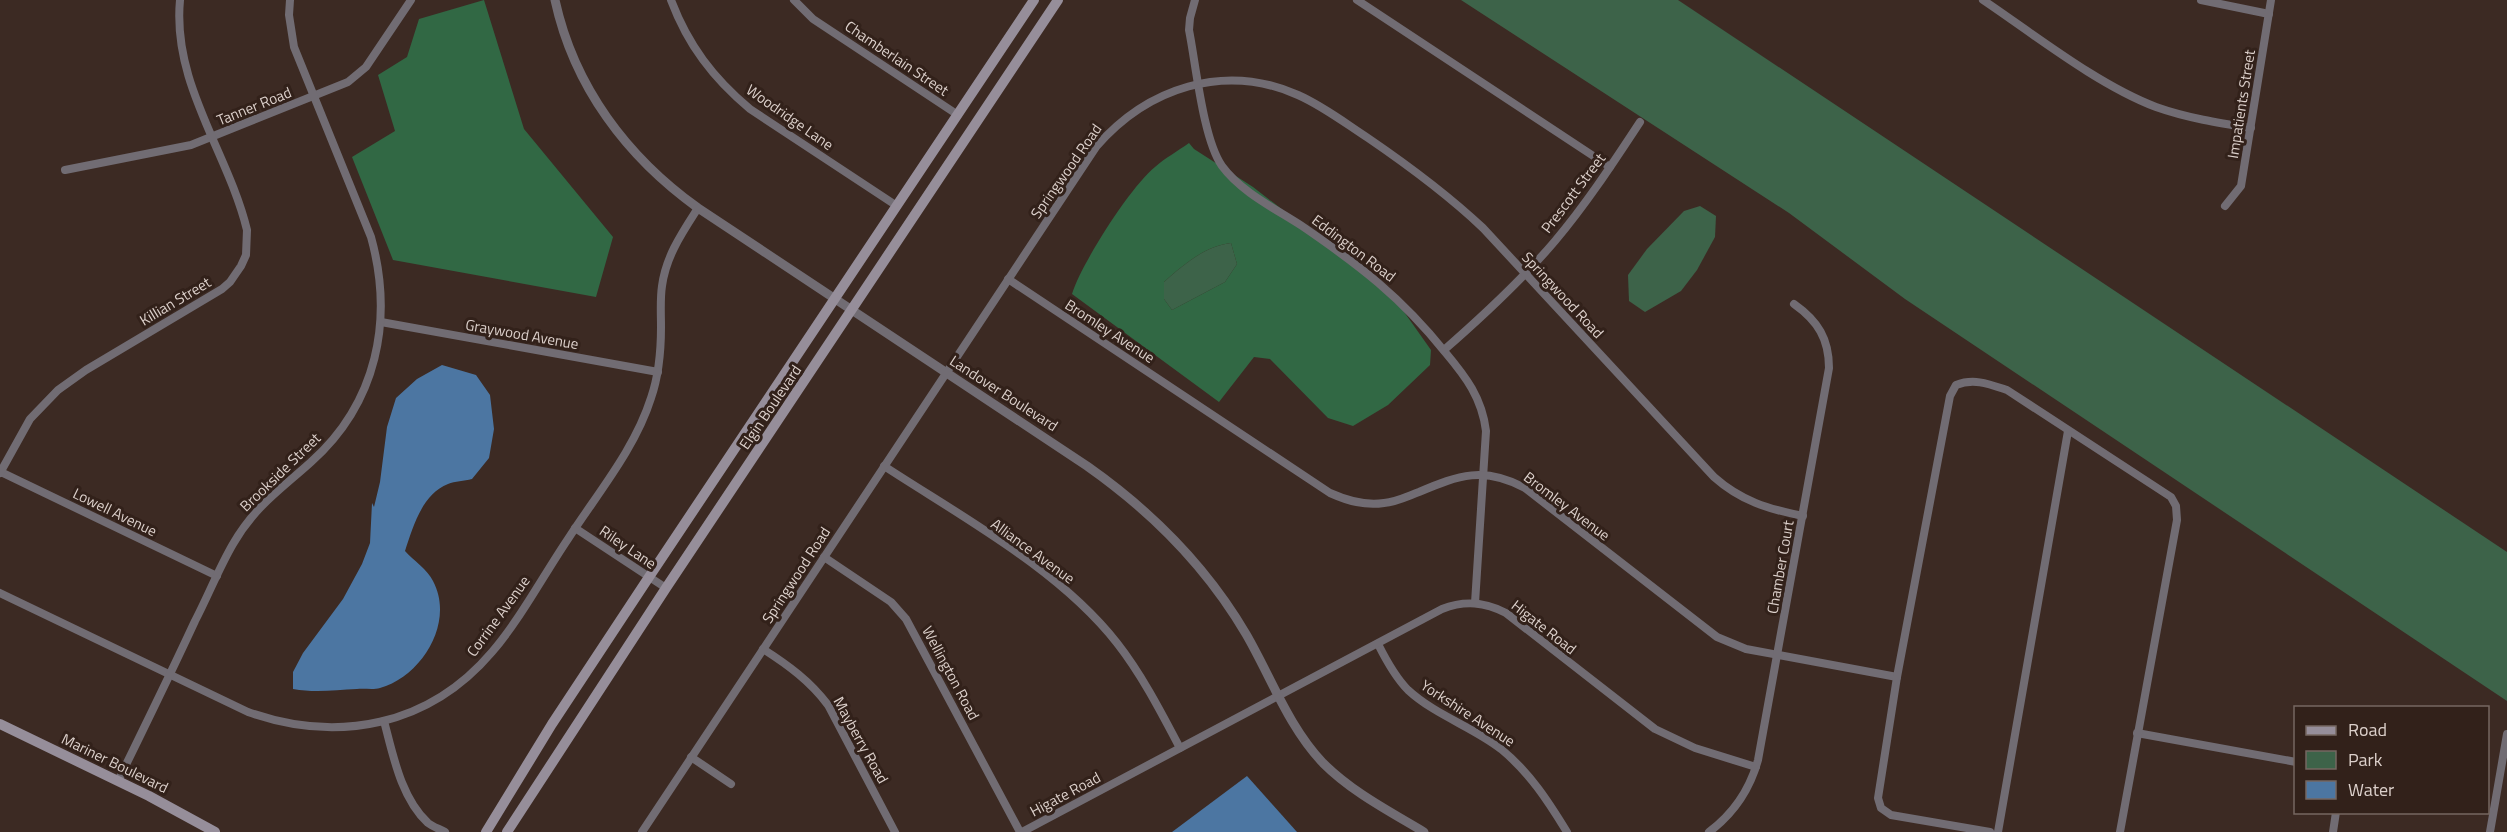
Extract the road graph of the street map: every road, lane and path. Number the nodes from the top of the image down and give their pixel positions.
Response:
1 (180, 0) edge
2 (290, 0) edge
3 (411, 0) edge
4 (555, 0) edge
5 (671, 0) edge
6 (794, 0) edge
7 (1034, 0) edge
8 (1058, 0) edge
9 (1194, 0) edge
10 (1357, 0) edge
11 (1983, 0) edge
12 (2201, 0) edge
13 (2271, 0) edge
14 (2269, 14) junction
15 (1199, 84) junction
16 (314, 97) junction
17 (958, 115) junction
18 (1640, 122) dead end
19 (2251, 128) junction
20 (212, 138) junction
21 (1610, 167) junction
22 (65, 170) dead end
23 (897, 206) junction
24 (2225, 206) dead end
25 (698, 208) junction
26 (1526, 274) junction
27 (1008, 279) junction
28 (835, 299) junction
29 (1794, 304) dead end
30 (853, 311) junction
31 (381, 322) junction
32 (1444, 350) junction
33 (658, 372) junction
34 (946, 373) junction
35 (2068, 431) junction
36 (884, 466) junction
37 (0, 472) edge
38 (1483, 474) junction
39 (1803, 516) junction
40 (575, 528) junction
41 (824, 557) junction
42 (217, 576) junction
43 (649, 577) junction
44 (666, 588) junction
45 (0, 593) edge
46 (1475, 603) junction
47 (1378, 644) junction
48 (763, 649) junction
49 (1778, 655) junction
50 (170, 675) junction
51 (1897, 677) junction
52 (1279, 696) junction
53 (384, 721) junction
54 (0, 724) edge
55 (2137, 734) junction
56 (2507, 734) edge
57 (1180, 748) junction
58 (691, 757) junction
59 (2294, 762) edge
60 (1756, 768) junction
61 (118, 781) junction
62 (731, 784) dead end
63 (2336, 814) edge
64 (215, 832) edge
65 (445, 832) edge
66 (486, 832) edge
67 (507, 832) edge
68 (642, 832) edge
69 (896, 832) edge
70 (1021, 832) edge
71 (1424, 832) edge
72 (1567, 832) edge
73 (1709, 832) edge
74 (1990, 832) edge
75 (1998, 832) edge
76 (2120, 832) edge
77 (2333, 832) edge
78 (2490, 832) edge

1 - 20 street, Killian Street
2 - 16 street, Brookside Street
3 - 16 street, Tanner Road
4 - 25 street, Landover Boulevard
5 - 23 street, Woodridge Lane
6 - 17 street, Chamberlain Street
7 - 17 main road, Elgin Boulevard
8 - 30 main road, Elgin Boulevard
9 - 15 street, Eddington Road
10 - 21 street
11 - 19 street
12 - 14 street
13 - 14 street, Impatients Street
14 - 19 street, Impatients Street
15 - 26 street, Springwood Road
15 - 27 street, Springwood Road
15 - 32 street, Eddington Road
16 - 20 street, Tanner Road
16 - 31 street, Brookside Street
17 - 23 main road, Elgin Boulevard
18 - 21 street, Prescott Street
19 - 24 street, Impatients Street
20 - 22 street, Tanner Road
20 - 37 street, Killian Street
21 - 26 street, Prescott Street
23 - 28 main road, Elgin Boulevard
25 - 28 street, Landover Boulevard
25 - 33 street, Corrine Avenue
26 - 32 street, Prescott Street
26 - 39 street, Springwood Road
27 - 34 street, Springwood Road
27 - 38 street, Bromley Avenue
28 - 30 street, Landover Boulevard
28 - 43 main road, Elgin Boulevard
29 - 39 street, Chamber Court
30 - 34 street, Landover Boulevard
30 - 44 main road, Elgin Boulevard
31 - 33 street, Graywood Avenue
31 - 42 street, Brookside Street
32 - 38 street, Eddington Road
33 - 40 street, Corrine Avenue
34 - 36 street, Springwood Road
34 - 52 street, Landover Boulevard
35 - 51 street
35 - 55 street
35 - 75 street
36 - 41 street, Springwood Road
36 - 57 street, Alliance Avenue
37 - 42 street, Lowell Avenue
38 - 46 street, Eddington Road
38 - 49 street, Bromley Avenue
39 - 49 street, Chamber Court
40 - 43 street, Riley Lane
40 - 53 street, Corrine Avenue
41 - 48 street, Springwood Road
41 - 70 street, Wellington Road
42 - 50 street, Brookside Street
43 - 44 street, Riley Lane
43 - 66 main road, Elgin Boulevard
44 - 67 main road, Elgin Boulevard
45 - 50 street, Corrine Avenue
46 - 47 street, Higate Road
46 - 60 street, Higate Road
47 - 52 street, Higate Road
47 - 72 street, Yorkshire Avenue
48 - 58 street, Springwood Road
48 - 69 street, Mayberry Road
49 - 51 street, Bromley Avenue
49 - 60 street, Chamber Court
50 - 53 street, Corrine Avenue
50 - 61 street, Brookside Street
51 - 74 street
52 - 57 street, Higate Road
52 - 71 street, Landover Boulevard
53 - 65 street
54 - 61 main road, Mariner Boulevard
55 - 59 street
55 - 76 street
56 - 78 street
57 - 70 street, Higate Road
58 - 62 street
58 - 68 street, Springwood Road
60 - 73 street, Chamber Court
61 - 64 main road, Mariner Boulevard
63 - 77 street

